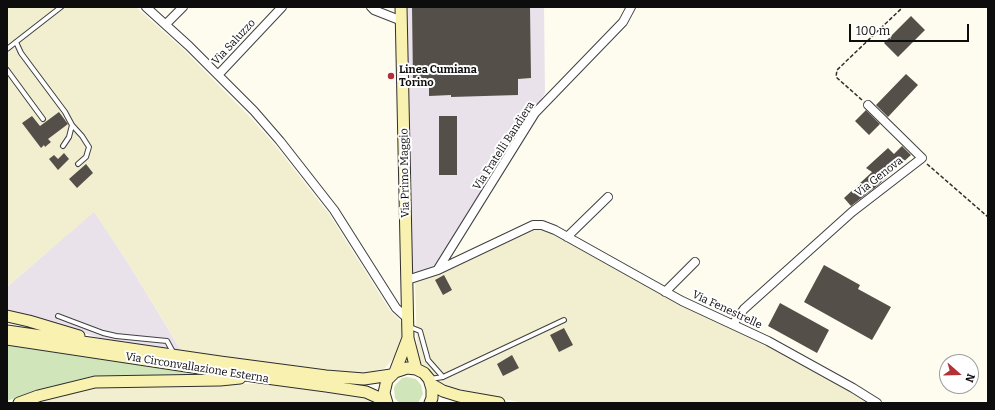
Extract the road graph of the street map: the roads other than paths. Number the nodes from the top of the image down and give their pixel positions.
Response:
1 (61, 7) edge
2 (146, 7) edge
3 (183, 7) edge
4 (282, 7) edge
5 (371, 7) edge
6 (402, 7) edge
7 (631, 7) edge
8 (402, 20) junction
9 (166, 24) junction
10 (16, 42) junction
11 (7, 49) edge
12 (7, 70) edge
13 (218, 75) junction
14 (868, 106) road end
15 (43, 119) dead end
16 (72, 125) junction
17 (63, 146) dead end
18 (78, 164) dead end
19 (608, 197) dead end
20 (567, 236) junction
21 (695, 262) dead end
22 (438, 270) junction
23 (408, 280) junction
24 (665, 292) junction
25 (7, 316) edge
26 (58, 316) dead end
27 (564, 320) dead end
28 (408, 323) junction
29 (733, 324) junction
30 (7, 331) edge
31 (408, 338) junction
32 (7, 339) edge
33 (114, 347) junction
34 (175, 356) junction
35 (416, 369) junction
36 (259, 372) junction
37 (393, 373) junction
38 (443, 377) junction
39 (430, 382) junction
40 (386, 402) edge
41 (19, 403) edge
42 (430, 403) edge
43 (499, 403) edge
44 (877, 403) edge

1 - 10 lane
2 - 9 street
3 - 9 street
4 - 13 street, Via Saluzzo
5 - 8 street
6 - 8 main road, Via Primo Maggio
7 - 22 street, Via Fratelli Bandiera
8 - 23 main road, Via Primo Maggio
9 - 13 street
10 - 11 lane
10 - 16 lane
12 - 15 lane
13 - 28 street
14 - 29 street, Via Genova
16 - 17 lane
16 - 18 lane
19 - 20 street
20 - 22 street, Via Fenestrelle
20 - 24 street, Via Fenestrelle
21 - 24 street
22 - 23 street, Via Fenestrelle
23 - 28 main road, Via Primo Maggio
24 - 29 street, Via Fenestrelle
25 - 33 main road
26 - 34 lane, Via Circonvallazione Esterna
27 - 38 lane
28 - 31 main road, Via Primo Maggio
28 - 38 lane
29 - 44 street, Via Fenestrelle
30 - 33 main road, Via Circonvallazione Esterna
31 - 35 main road, Via Primo Maggio
31 - 37 main road, Via Primo Maggio
32 - 36 main road, Via Circonvallazione Esterna
33 - 34 main road, Via Circonvallazione Esterna
34 - 36 main road, Via Circonvallazione Esterna
35 - 37 main road, Via Circonvallazione Esterna
35 - 39 main road
36 - 37 main road, Via Circonvallazione Esterna
36 - 40 main road, Via Circonvallazione Esterna
36 - 41 main road
37 - 40 main road, Via Primo Maggio
38 - 39 lane
39 - 42 main road
39 - 43 main road

